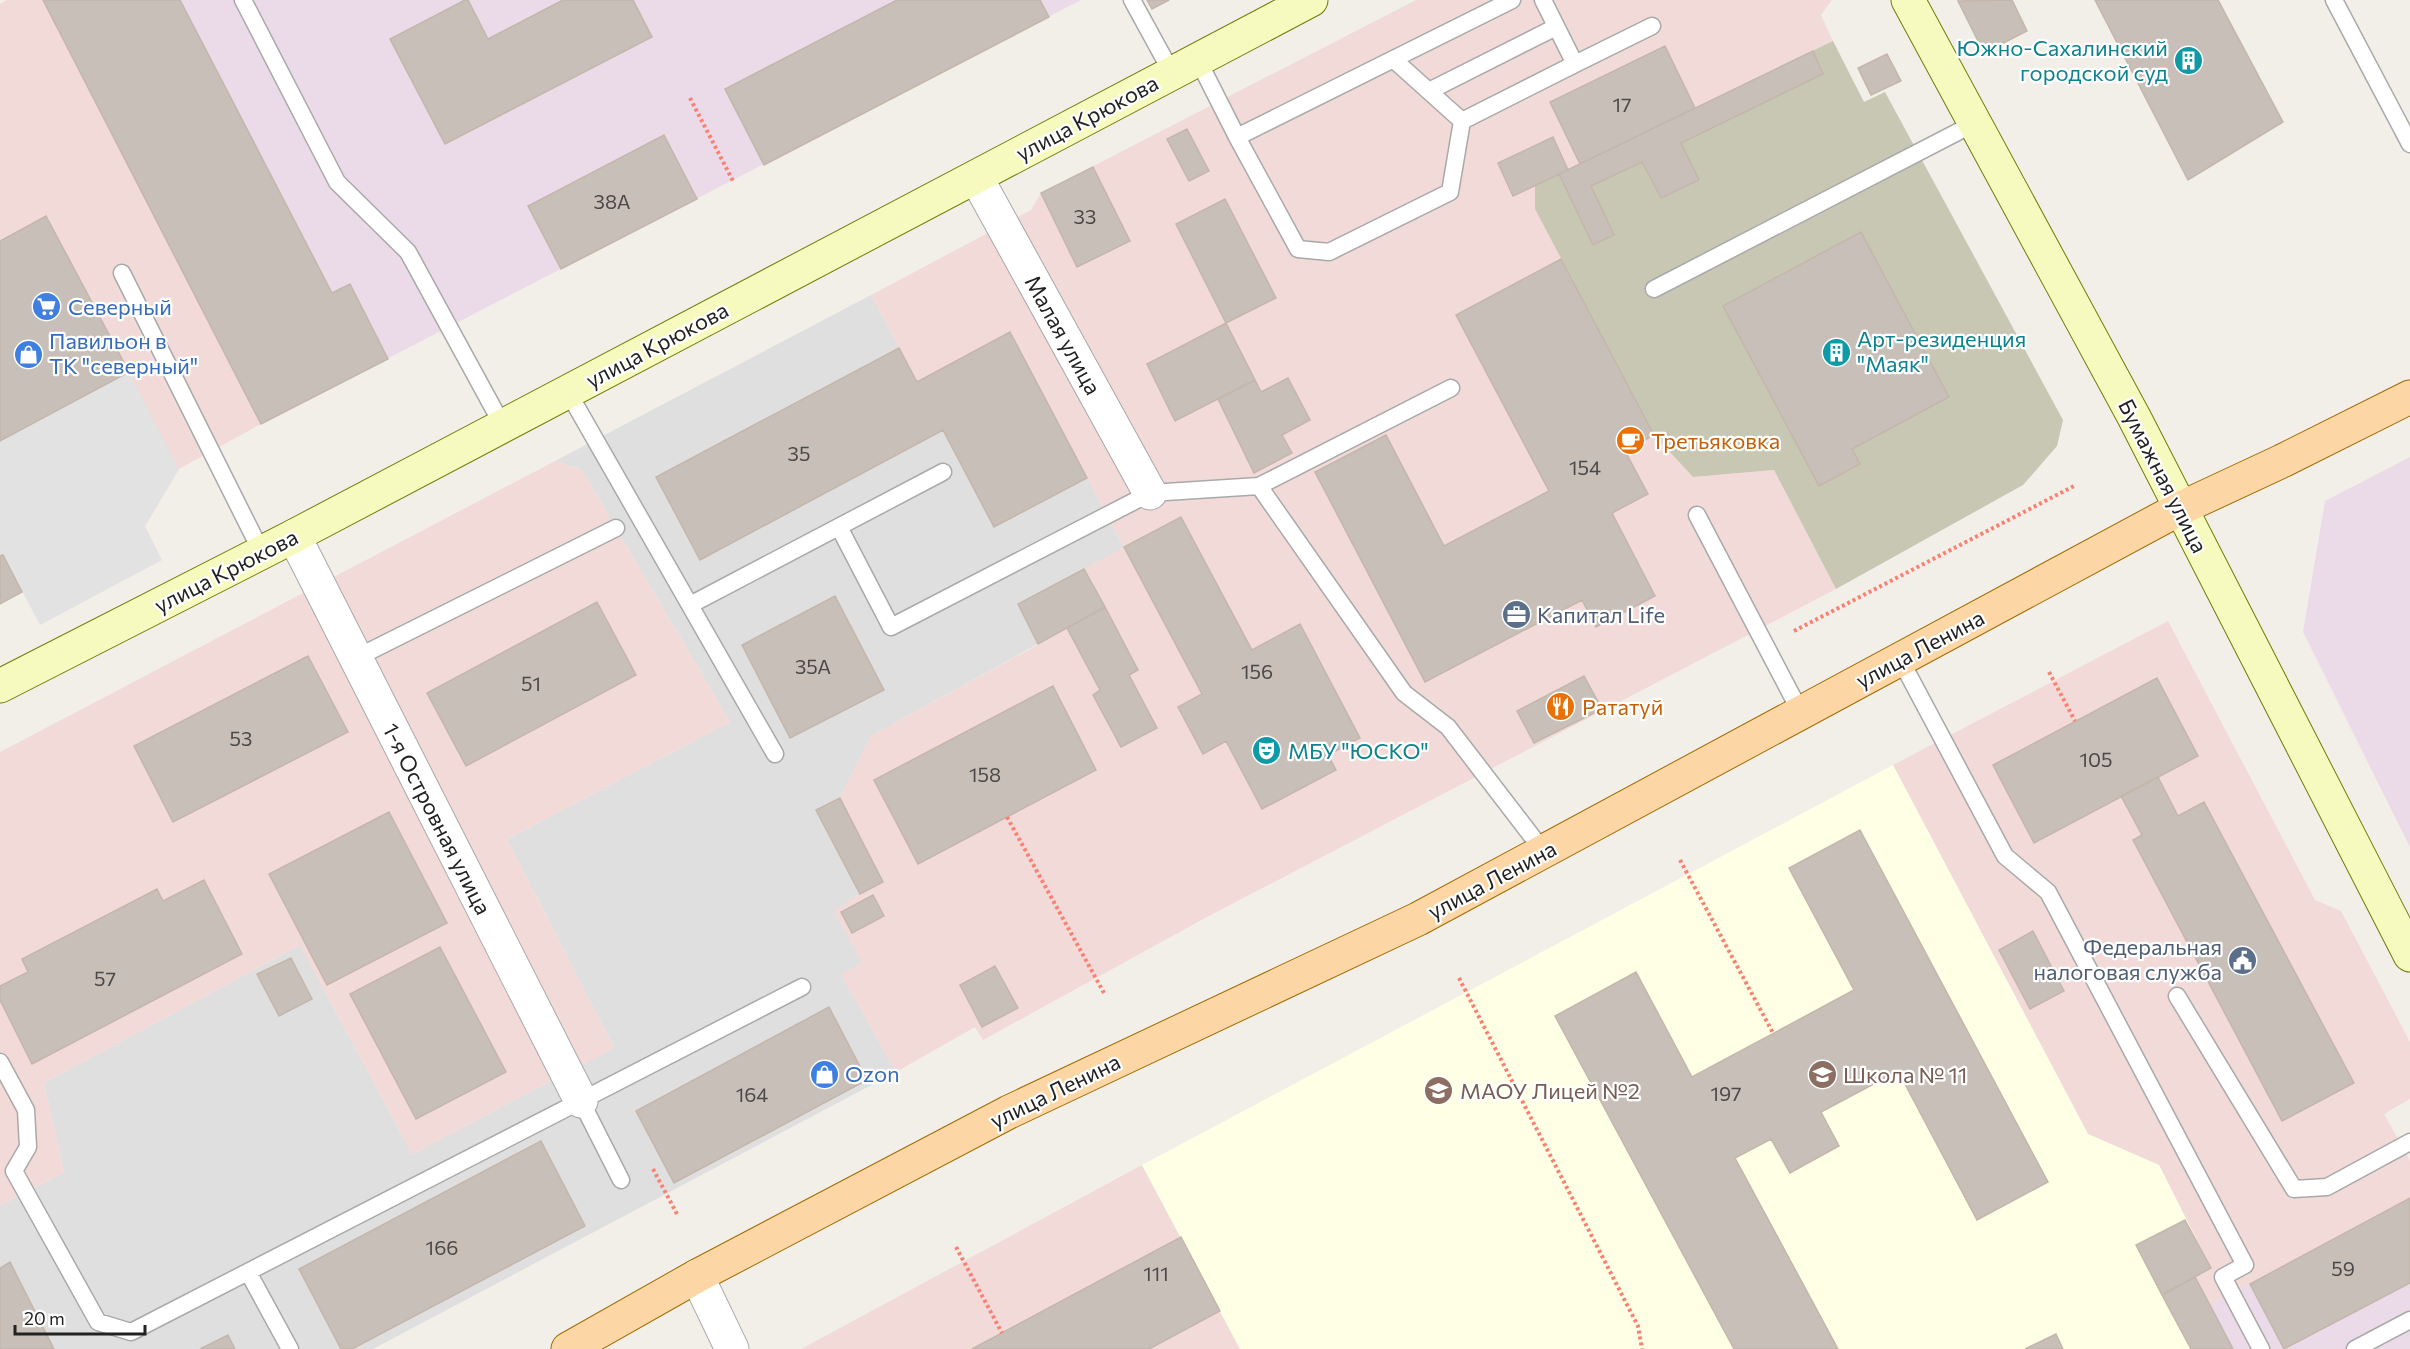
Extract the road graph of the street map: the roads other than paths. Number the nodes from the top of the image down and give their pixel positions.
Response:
1 (243, 0) edge
2 (1132, 0) edge
3 (1512, 0) edge
4 (1543, 0) edge
5 (1908, 0) edge
6 (2334, 0) edge
7 (1300, 3) edge
8 (1652, 26) dead end
9 (1556, 27) junction
10 (1393, 59) junction
11 (1575, 64) junction
12 (1185, 67) junction
13 (1429, 91) junction
14 (1462, 121) junction
15 (1975, 123) junction
16 (1237, 137) junction
17 (2410, 144) edge
18 (976, 177) junction
19 (122, 273) dead end
20 (1654, 289) dead end
21 (1451, 388) dead end
22 (568, 392) junction
23 (2410, 397) edge
24 (503, 426) junction
25 (943, 472) dead end
26 (1259, 486) junction
27 (1150, 493) junction
28 (2179, 509) junction
29 (1697, 515) dead end
30 (839, 527) junction
31 (616, 528) dead end
32 (294, 537) junction
33 (262, 553) junction
34 (690, 605) junction
35 (356, 658) junction
36 (1900, 659) junction
37 (0, 686) edge
38 (1802, 713) junction
39 (775, 754) dead end
40 (1544, 852) junction
41 (2410, 955) edge
42 (802, 987) dead end
43 (2177, 996) dead end
44 (0, 1062) edge
45 (581, 1101) junction
46 (2410, 1142) edge
47 (621, 1180) dead end
48 (248, 1272) junction
49 (697, 1276) junction
50 (2410, 1320) edge
51 (290, 1349) edge
52 (568, 1349) edge
53 (732, 1349) edge
54 (2260, 1349) edge
55 (2355, 1349) edge

1 - 24 lane
2 - 12 lane
3 - 10 lane
4 - 9 lane
5 - 15 street, Бумажная улица
6 - 17 lane
7 - 12 street, улица Крюкова
8 - 11 lane
9 - 11 lane
9 - 13 lane
10 - 13 lane
10 - 16 lane
11 - 14 lane
12 - 16 lane
12 - 18 street, улица Крюкова
13 - 14 lane
14 - 16 lane
15 - 20 lane
15 - 28 street, Бумажная улица
18 - 22 street, улица Крюкова
18 - 27 street, Малая улица
19 - 33 lane
21 - 26 lane
22 - 24 street, улица Крюкова
22 - 34 lane
23 - 28 main road, улица Ленина
24 - 32 street, улица Крюкова
25 - 30 lane
26 - 27 lane
26 - 40 lane
27 - 30 lane
28 - 36 main road, улица Ленина
28 - 41 street, Бумажная улица
29 - 38 lane
30 - 34 lane
31 - 35 lane
32 - 33 street, улица Крюкова
32 - 35 street, 1-я Островная улица
33 - 37 street, улица Крюкова
34 - 39 lane
35 - 45 street, 1-я Островная улица
36 - 38 main road, улица Ленина
36 - 54 lane
38 - 40 main road, улица Ленина
40 - 49 main road, улица Ленина
42 - 45 lane
43 - 46 lane
44 - 48 lane
45 - 47 lane
45 - 48 lane
48 - 51 lane
49 - 52 main road, улица Ленина
49 - 53 street
50 - 55 lane

